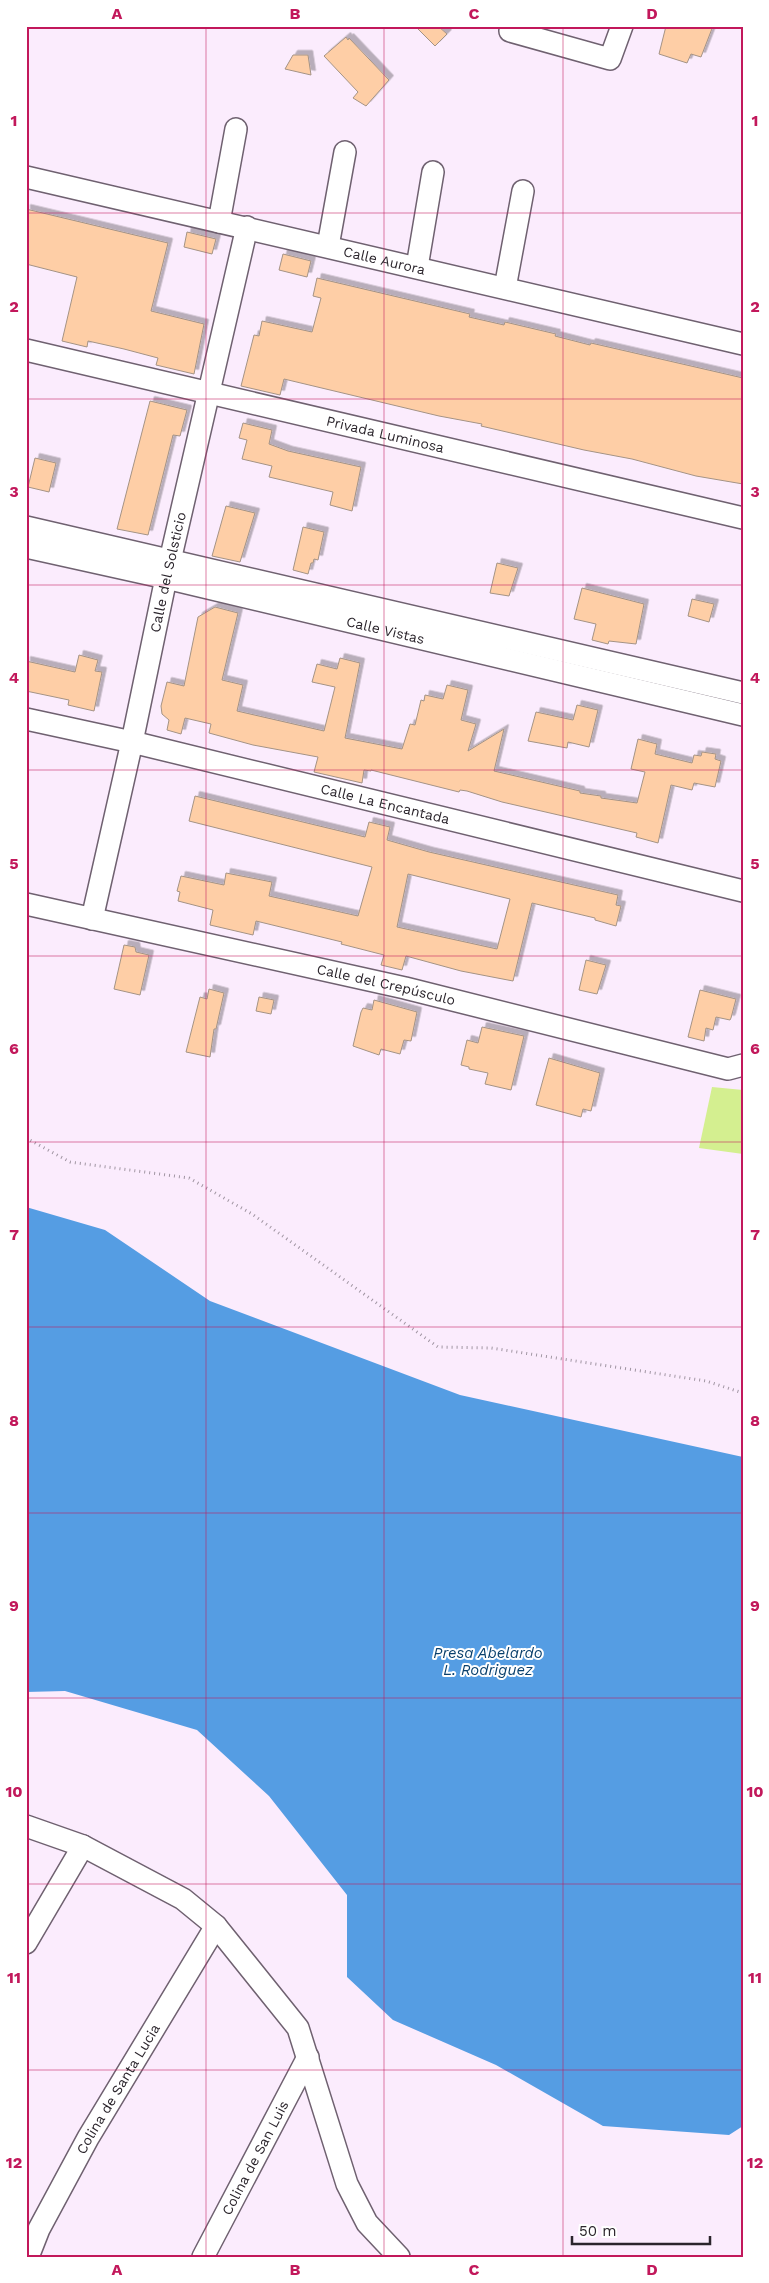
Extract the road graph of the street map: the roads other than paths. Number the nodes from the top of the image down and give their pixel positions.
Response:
1 (622, 26) edge
2 (510, 30) dead end
3 (236, 129) dead end
4 (346, 152) dead end
5 (433, 172) dead end
6 (26, 177) edge
7 (523, 191) dead end
8 (218, 222) junction
9 (247, 227) junction
10 (328, 246) junction
11 (417, 267) junction
12 (505, 288) junction
13 (743, 344) edge
14 (26, 350) edge
15 (210, 394) junction
16 (743, 518) edge
17 (26, 527) edge
18 (26, 547) edge
19 (169, 569) junction
20 (624, 676) junction
21 (743, 693) edge
22 (743, 715) edge
23 (26, 719) edge
24 (132, 742) junction
25 (743, 891) edge
26 (26, 904) edge
27 (92, 919) junction
28 (743, 1065) edge
29 (26, 1826) edge
30 (83, 1846) junction
31 (216, 1926) junction
32 (26, 1943) edge
33 (308, 2057) junction
34 (379, 2248) edge
35 (28, 2257) edge
36 (203, 2257) edge
37 (399, 2257) edge

1 - 2 street
3 - 8 street
4 - 10 street
5 - 11 street
6 - 8 street, Calle Aurora
7 - 12 street
8 - 9 street, Calle Aurora
9 - 10 street, Calle Aurora
9 - 15 street, Calle del Solsticio
10 - 11 street, Calle Aurora
11 - 12 street, Calle Aurora
12 - 13 street, Calle Aurora
14 - 15 street, Privada Luminosa
15 - 16 street, Privada Luminosa
15 - 19 street, Calle del Solsticio
17 - 19 street, Calle Vistas
18 - 19 street, Calle Vistas
19 - 20 street, Calle Vistas
19 - 24 street, Calle del Solsticio
20 - 21 street, Calle Vistas
20 - 22 street, Calle Vistas
23 - 24 street, Calle La Encantada
24 - 25 street, Calle La Encantada
24 - 27 street, Calle del Solsticio
26 - 27 street, Calle del Crepúsculo
27 - 28 street, Calle del Crepúsculo
29 - 30 street
30 - 31 street
30 - 32 street
31 - 33 street
31 - 35 street, Colina de Santa Lucia
33 - 34 street
33 - 36 street, Colina de San Luis
34 - 37 street

